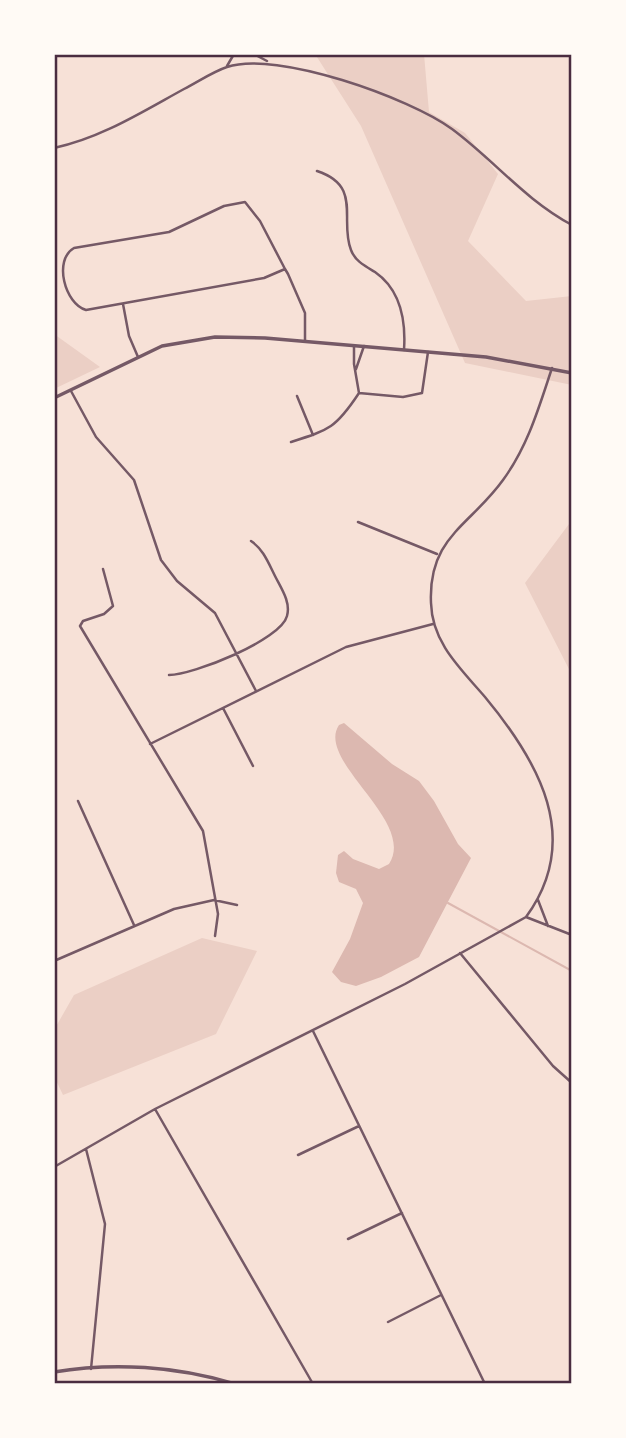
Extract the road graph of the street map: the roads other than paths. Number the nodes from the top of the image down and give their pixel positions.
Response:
1 (234, 54) edge
2 (254, 54) edge
3 (270, 62) junction
4 (227, 67) junction
5 (54, 148) edge
6 (317, 171) dead end
7 (572, 225) edge
8 (285, 269) junction
9 (123, 304) junction
10 (305, 341) junction
11 (354, 345) junction
12 (363, 346) junction
13 (404, 350) junction
14 (428, 352) junction
15 (138, 357) junction
16 (552, 368) junction
17 (356, 369) junction
18 (572, 373) edge
19 (71, 391) junction
20 (359, 393) junction
21 (297, 396) dead end
22 (54, 398) edge
23 (313, 435) junction
24 (291, 442) dead end
25 (358, 522) dead end
26 (251, 541) dead end
27 (437, 554) junction
28 (103, 569) dead end
29 (433, 624) junction
30 (90, 646) junction
31 (85, 649) dead end
32 (236, 652) junction
33 (169, 675) dead end
34 (256, 691) junction
35 (223, 708) junction
36 (150, 744) junction
37 (253, 766) dead end
38 (78, 801) dead end
39 (538, 898) junction
40 (214, 900) junction
41 (237, 905) dead end
42 (526, 917) junction
43 (134, 925) junction
44 (548, 926) junction
45 (572, 935) edge
46 (215, 936) dead end
47 (460, 952) junction
48 (54, 961) edge
49 (313, 1031) junction
50 (572, 1083) edge
51 (155, 1109) junction
52 (359, 1126) junction
53 (86, 1149) junction
54 (298, 1155) dead end
55 (54, 1167) edge
56 (402, 1213) junction
57 (348, 1239) dead end
58 (442, 1295) junction
59 (388, 1322) dead end
60 (92, 1369) junction
61 (54, 1372) edge
62 (234, 1384) edge
63 (313, 1384) edge
64 (485, 1384) edge

1 - 4 street
2 - 3 street
3 - 4 street
3 - 7 street
4 - 5 street
6 - 13 street
8 - 9 street
8 - 9 street
8 - 10 street
9 - 15 street
10 - 11 street
10 - 15 street
11 - 12 street
11 - 17 street
12 - 13 street
12 - 17 street
13 - 14 street
14 - 16 street
14 - 20 street
15 - 19 street
16 - 18 street
16 - 27 street
17 - 20 street
19 - 22 street
19 - 32 street
20 - 23 street
21 - 23 street
23 - 24 street
25 - 27 street
26 - 32 street
27 - 29 street
28 - 30 street
29 - 34 street
29 - 39 street
30 - 31 street
30 - 36 street
32 - 33 street
32 - 34 street
34 - 35 street
35 - 36 street
35 - 37 street
36 - 40 street
38 - 43 street
39 - 42 street
39 - 44 street
40 - 41 street
40 - 43 street
40 - 46 street
42 - 44 street
42 - 47 street
43 - 48 street
44 - 45 street
47 - 49 street
47 - 50 street
49 - 51 street
49 - 52 street
51 - 53 street
51 - 63 street
52 - 54 street
52 - 56 street
53 - 55 street
53 - 60 street
56 - 57 street
56 - 58 street
58 - 59 street
58 - 64 street
60 - 61 street
60 - 62 street

